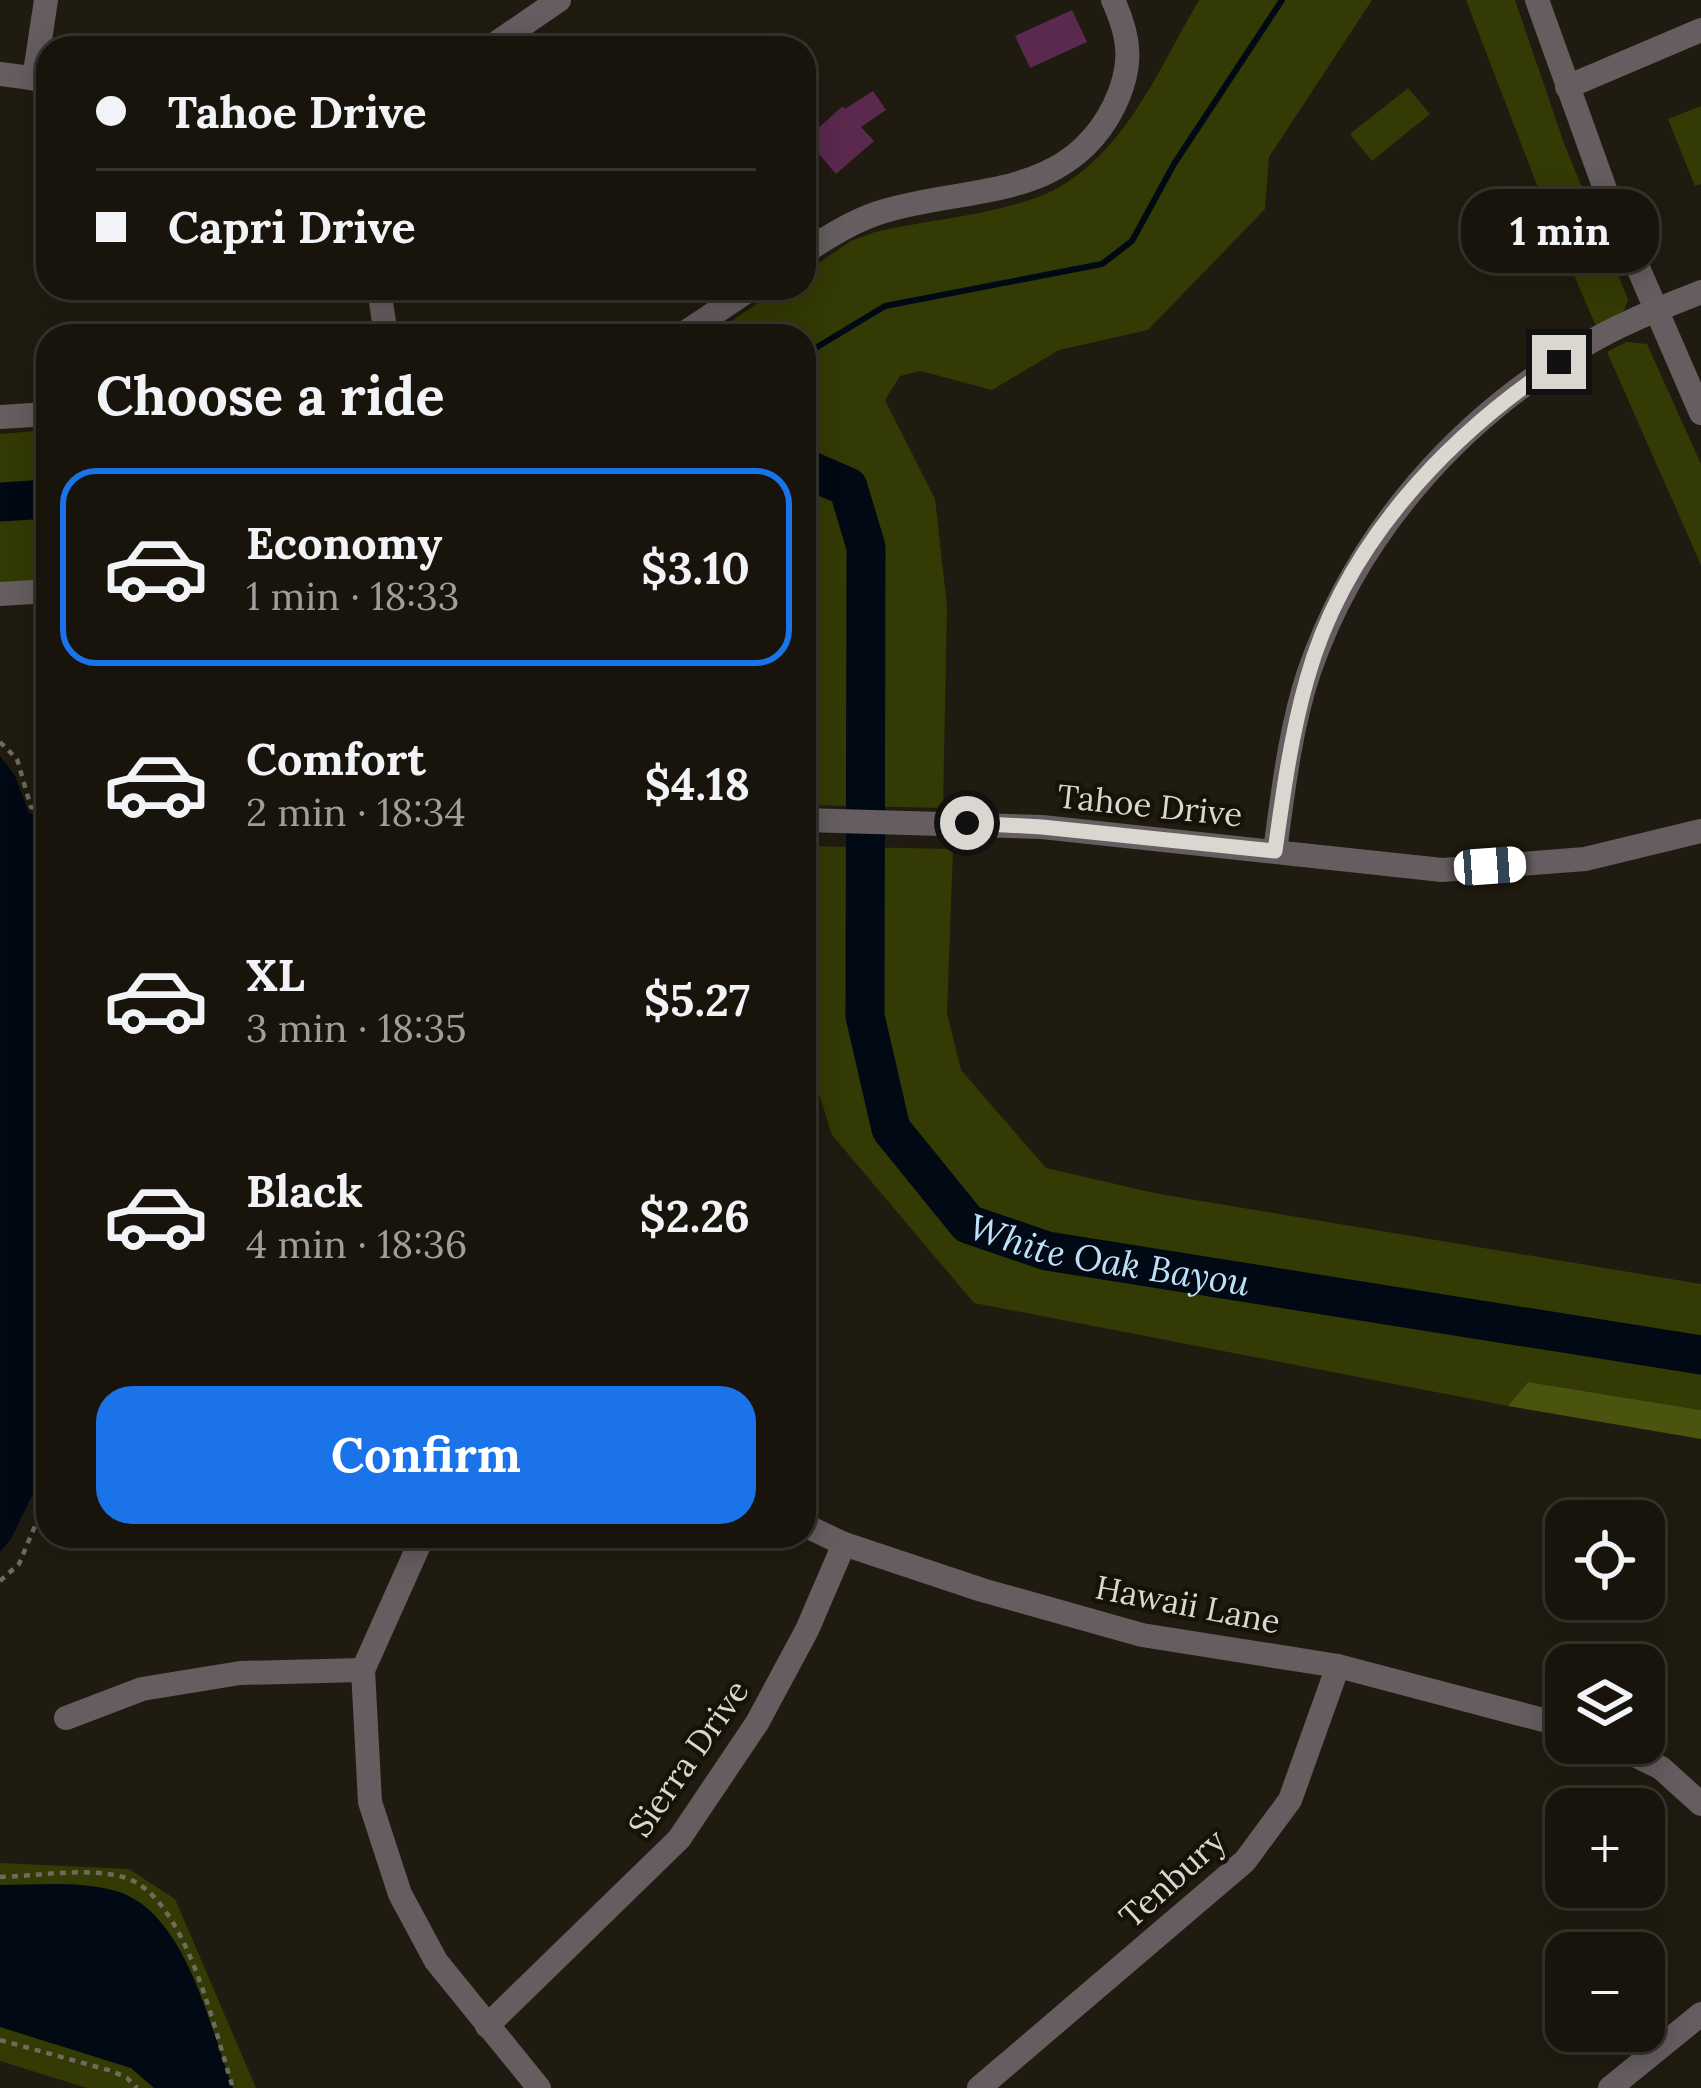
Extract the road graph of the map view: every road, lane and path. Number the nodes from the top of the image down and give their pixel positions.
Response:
1 (46, 0) edge
2 (559, 0) edge
3 (1113, 0) edge
4 (1537, 0) edge
5 (1701, 30) edge
6 (44, 36) edge
7 (506, 36) edge
8 (0, 74) edge
9 (36, 79) edge
10 (1567, 87) junction
11 (816, 245) edge
12 (1701, 292) edge
13 (734, 300) edge
14 (1657, 310) junction
15 (698, 324) edge
16 (1701, 413) edge
17 (36, 415) edge
18 (0, 417) edge
19 (36, 592) edge
20 (0, 594) edge
21 (0, 742) edge
22 (36, 808) edge
23 (816, 820) edge
24 (1701, 831) edge
25 (1275, 851) junction
26 (36, 1524) edge
27 (816, 1531) edge
28 (844, 1544) junction
29 (418, 1548) edge
30 (0, 1581) edge
31 (1338, 1666) junction
32 (362, 1670) junction
33 (66, 1718) dead end
34 (1545, 1720) edge
35 (1652, 1764) edge
36 (1701, 1804) edge
37 (0, 1876) edge
38 (1701, 2014) edge
39 (487, 2026) junction
40 (0, 2040) edge
41 (137, 2088) edge
42 (233, 2088) edge
43 (539, 2088) edge
44 (979, 2088) edge
45 (1610, 2088) edge

1 - 6 street
2 - 7 street
3 - 11 street
4 - 10 street
5 - 10 street
8 - 9 street
10 - 14 street
12 - 14 street
13 - 15 street
14 - 16 street
14 - 25 street
17 - 18 street
19 - 20 street
21 - 22 path
23 - 25 street, Tahoe Drive
24 - 25 street, Tahoe Drive
26 - 30 path
27 - 28 street, Hawaii Lane
28 - 31 street, Hawaii Lane
28 - 39 street, Sierra Drive
29 - 32 street
31 - 34 street, Hawaii Lane
31 - 44 street, Tenbury
32 - 33 street
32 - 39 street
35 - 36 street
37 - 42 path
38 - 45 street
39 - 43 street
40 - 41 path

